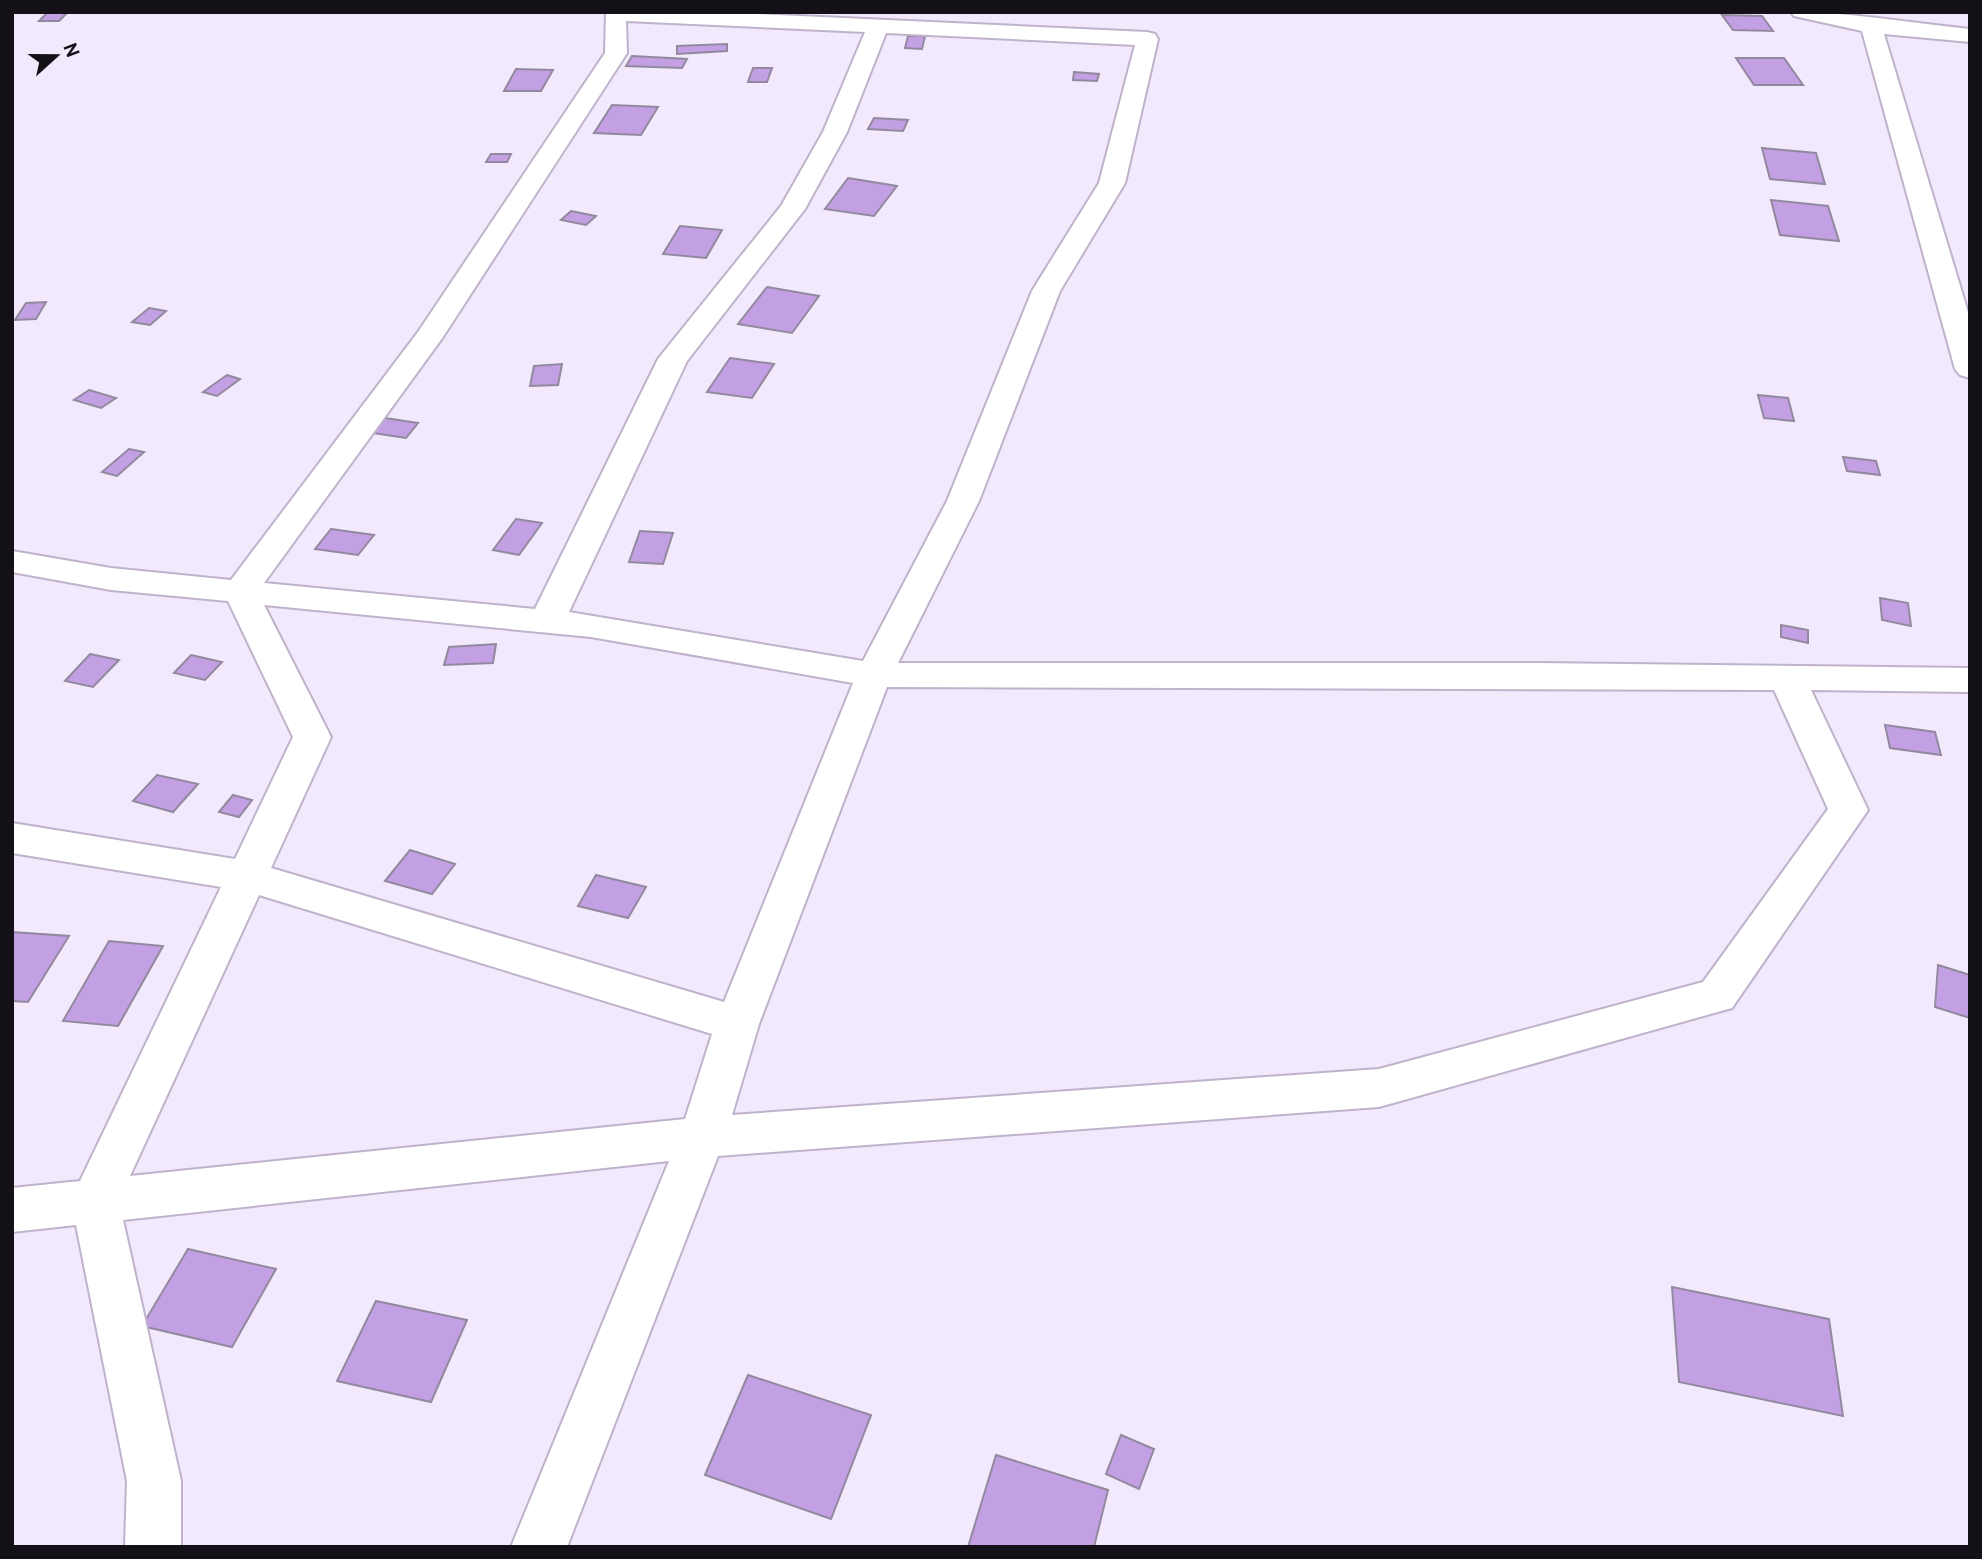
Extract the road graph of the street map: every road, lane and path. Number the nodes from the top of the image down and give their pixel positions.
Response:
1 (1801, 12) edge
2 (877, 26) junction
3 (1871, 26) junction
4 (1970, 36) edge
5 (1970, 369) edge
6 (12, 561) edge
7 (240, 591) junction
8 (547, 621) junction
9 (874, 675) junction
10 (1787, 678) junction
11 (1970, 680) edge
12 (12, 838) edge
13 (247, 876) junction
14 (737, 1024) junction
15 (702, 1137) junction
16 (95, 1200) junction
17 (12, 1210) edge
18 (153, 1547) edge
19 (539, 1547) edge

1 - 3 street
2 - 7 street
2 - 8 street
2 - 9 street
3 - 4 street
3 - 5 street
6 - 7 street
7 - 8 street
7 - 13 street
8 - 9 street
9 - 10 street
9 - 14 street
10 - 11 street
10 - 15 street
12 - 13 street
13 - 14 street
13 - 16 street
14 - 15 street
15 - 16 street
15 - 19 street
16 - 17 street
16 - 18 street

